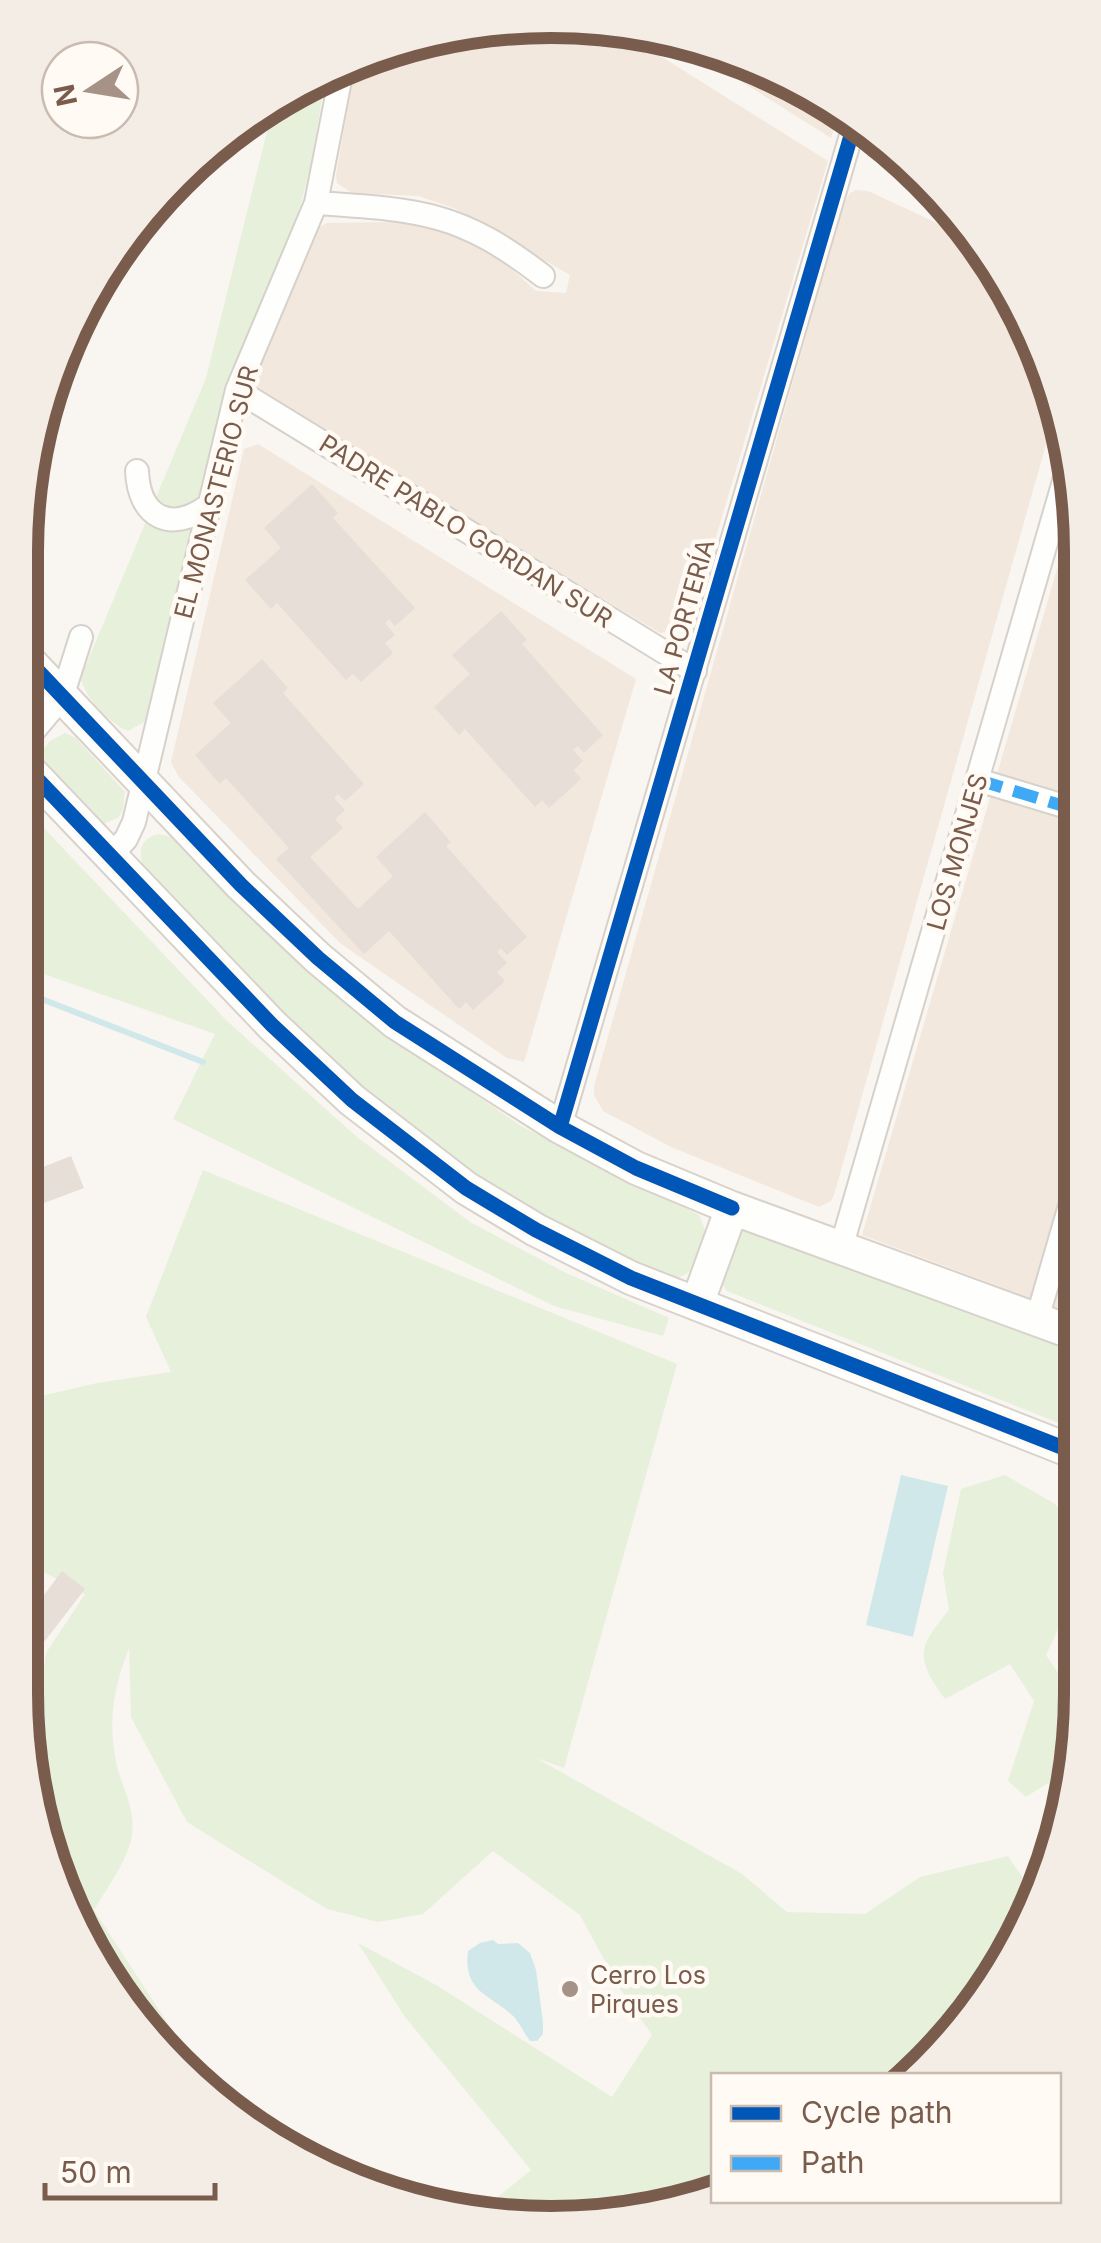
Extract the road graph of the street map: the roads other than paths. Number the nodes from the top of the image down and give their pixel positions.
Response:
1 (339, 83) edge
2 (852, 136) edge
3 (316, 203) junction
4 (542, 276) dead end
5 (237, 390) junction
6 (137, 471) dead end
7 (208, 506) junction
8 (1062, 518) edge
9 (82, 637) dead end
10 (38, 671) edge
11 (695, 671) junction
12 (62, 697) junction
13 (38, 726) edge
14 (38, 780) edge
15 (978, 780) junction
16 (144, 784) junction
17 (1064, 806) edge
18 (110, 856) junction
19 (560, 1127) junction
20 (732, 1208) junction
21 (1064, 1226) edge
22 (841, 1248) junction
23 (697, 1304) junction
24 (1037, 1319) junction
25 (1064, 1329) edge
26 (1064, 1448) edge

1 - 3 street, EL MONASTERIO SUR
2 - 11 street, LA PORTERÍA
3 - 4 street
3 - 5 street, EL MONASTERIO SUR
5 - 7 street, EL MONASTERIO SUR
5 - 11 street, PADRE PABLO GORDAN SUR
6 - 7 street
7 - 16 street, EL MONASTERIO SUR
8 - 15 street, LOS MONJES
9 - 12 street
10 - 12 street
11 - 19 street, LA PORTERÍA
12 - 13 street
12 - 16 street
14 - 18 street
15 - 17 street
15 - 22 street, LOS MONJES
16 - 18 street, EL MONASTERIO SUR
16 - 19 street
18 - 23 street
19 - 20 street
20 - 22 street
20 - 23 street
21 - 24 street
22 - 24 street
23 - 26 street
24 - 25 street

